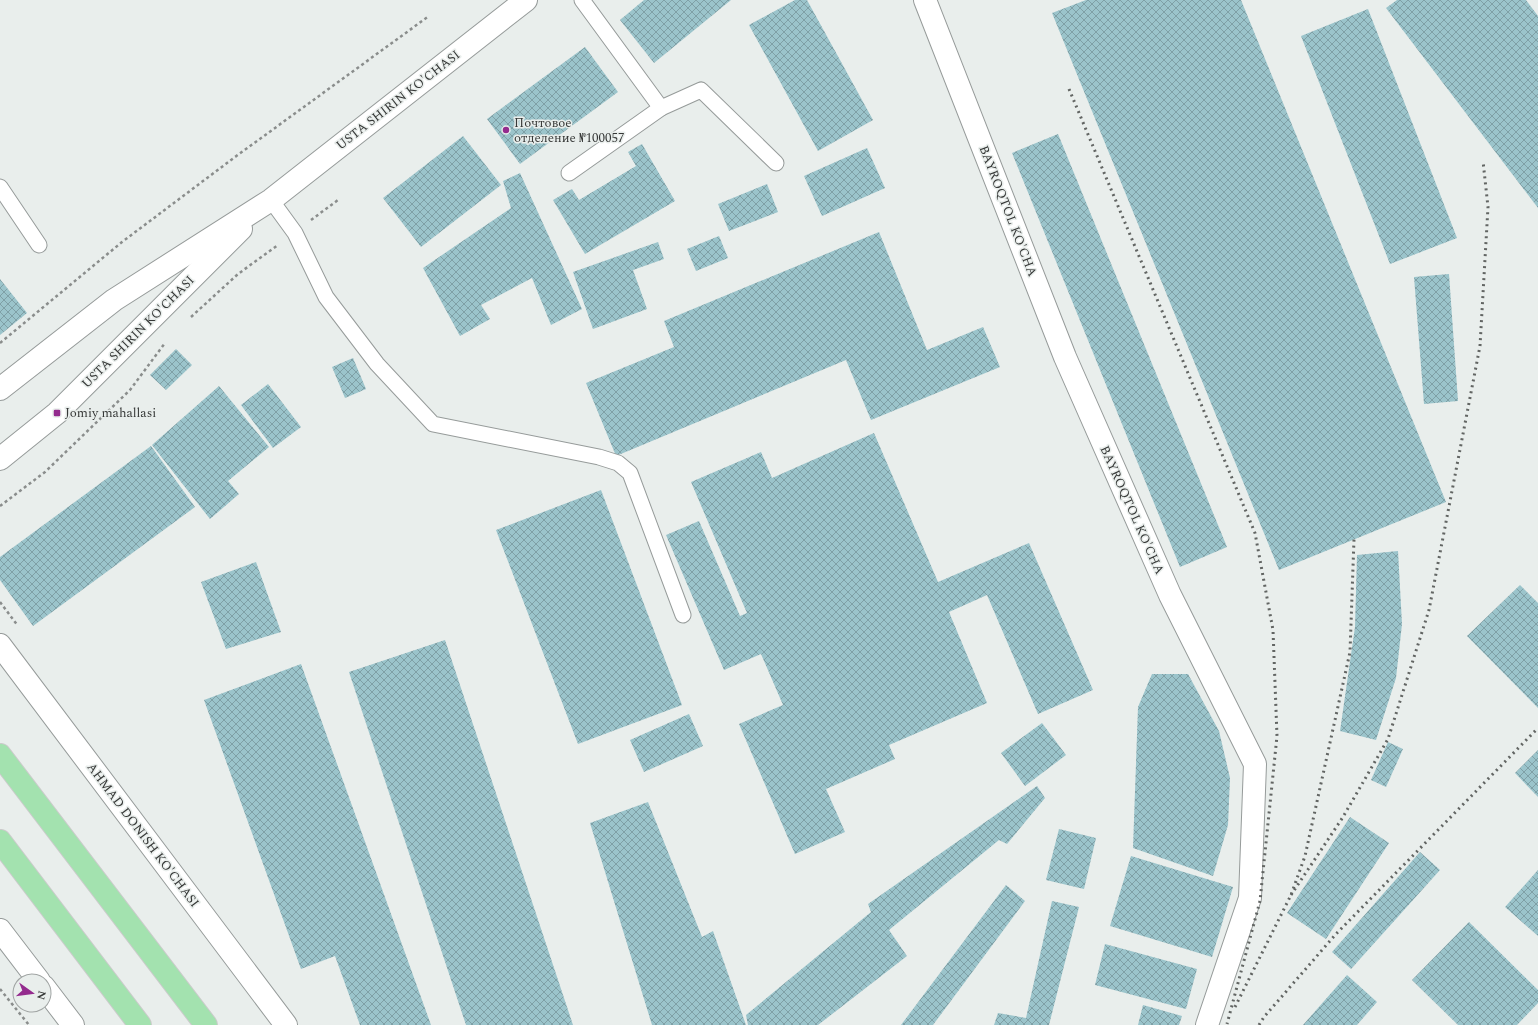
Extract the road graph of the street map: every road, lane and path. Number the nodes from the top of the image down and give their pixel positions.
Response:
1 (526, 0) edge
2 (582, 0) edge
3 (925, 0) edge
4 (429, 16) dead end
5 (661, 108) junction
6 (776, 163) dead end
7 (569, 173) dead end
8 (0, 187) edge
9 (271, 200) junction
10 (338, 200) dead end
11 (295, 232) junction
12 (39, 245) dead end
13 (186, 322) dead end
14 (170, 338) dead end
15 (0, 343) edge
16 (0, 389) edge
17 (0, 459) edge
18 (0, 506) edge
19 (683, 615) dead end
20 (0, 645) edge
21 (0, 755) edge
22 (0, 841) edge
23 (0, 930) edge
24 (33, 973) edge
25 (0, 989) edge
26 (52, 997) edge
27 (29, 1025) edge
28 (73, 1025) edge
29 (140, 1025) edge
30 (206, 1025) edge
31 (286, 1025) edge
32 (1207, 1025) edge

1 - 9 street, USTA SHIRIN KO'CHASI
2 - 5 lane
3 - 32 street, BAYROQTOL KO'CHA
4 - 15 path
5 - 6 lane
5 - 7 lane
8 - 12 lane
9 - 11 lane
9 - 16 street, USTA SHIRIN KO'CHASI
9 - 17 street, USTA SHIRIN KO'CHASI
10 - 11 path
11 - 13 path
11 - 19 lane
14 - 18 path
20 - 31 street, AHMAD DONISH KO'CHASI
21 - 30 main road
22 - 29 main road
23 - 24 street
25 - 27 path
26 - 28 street

